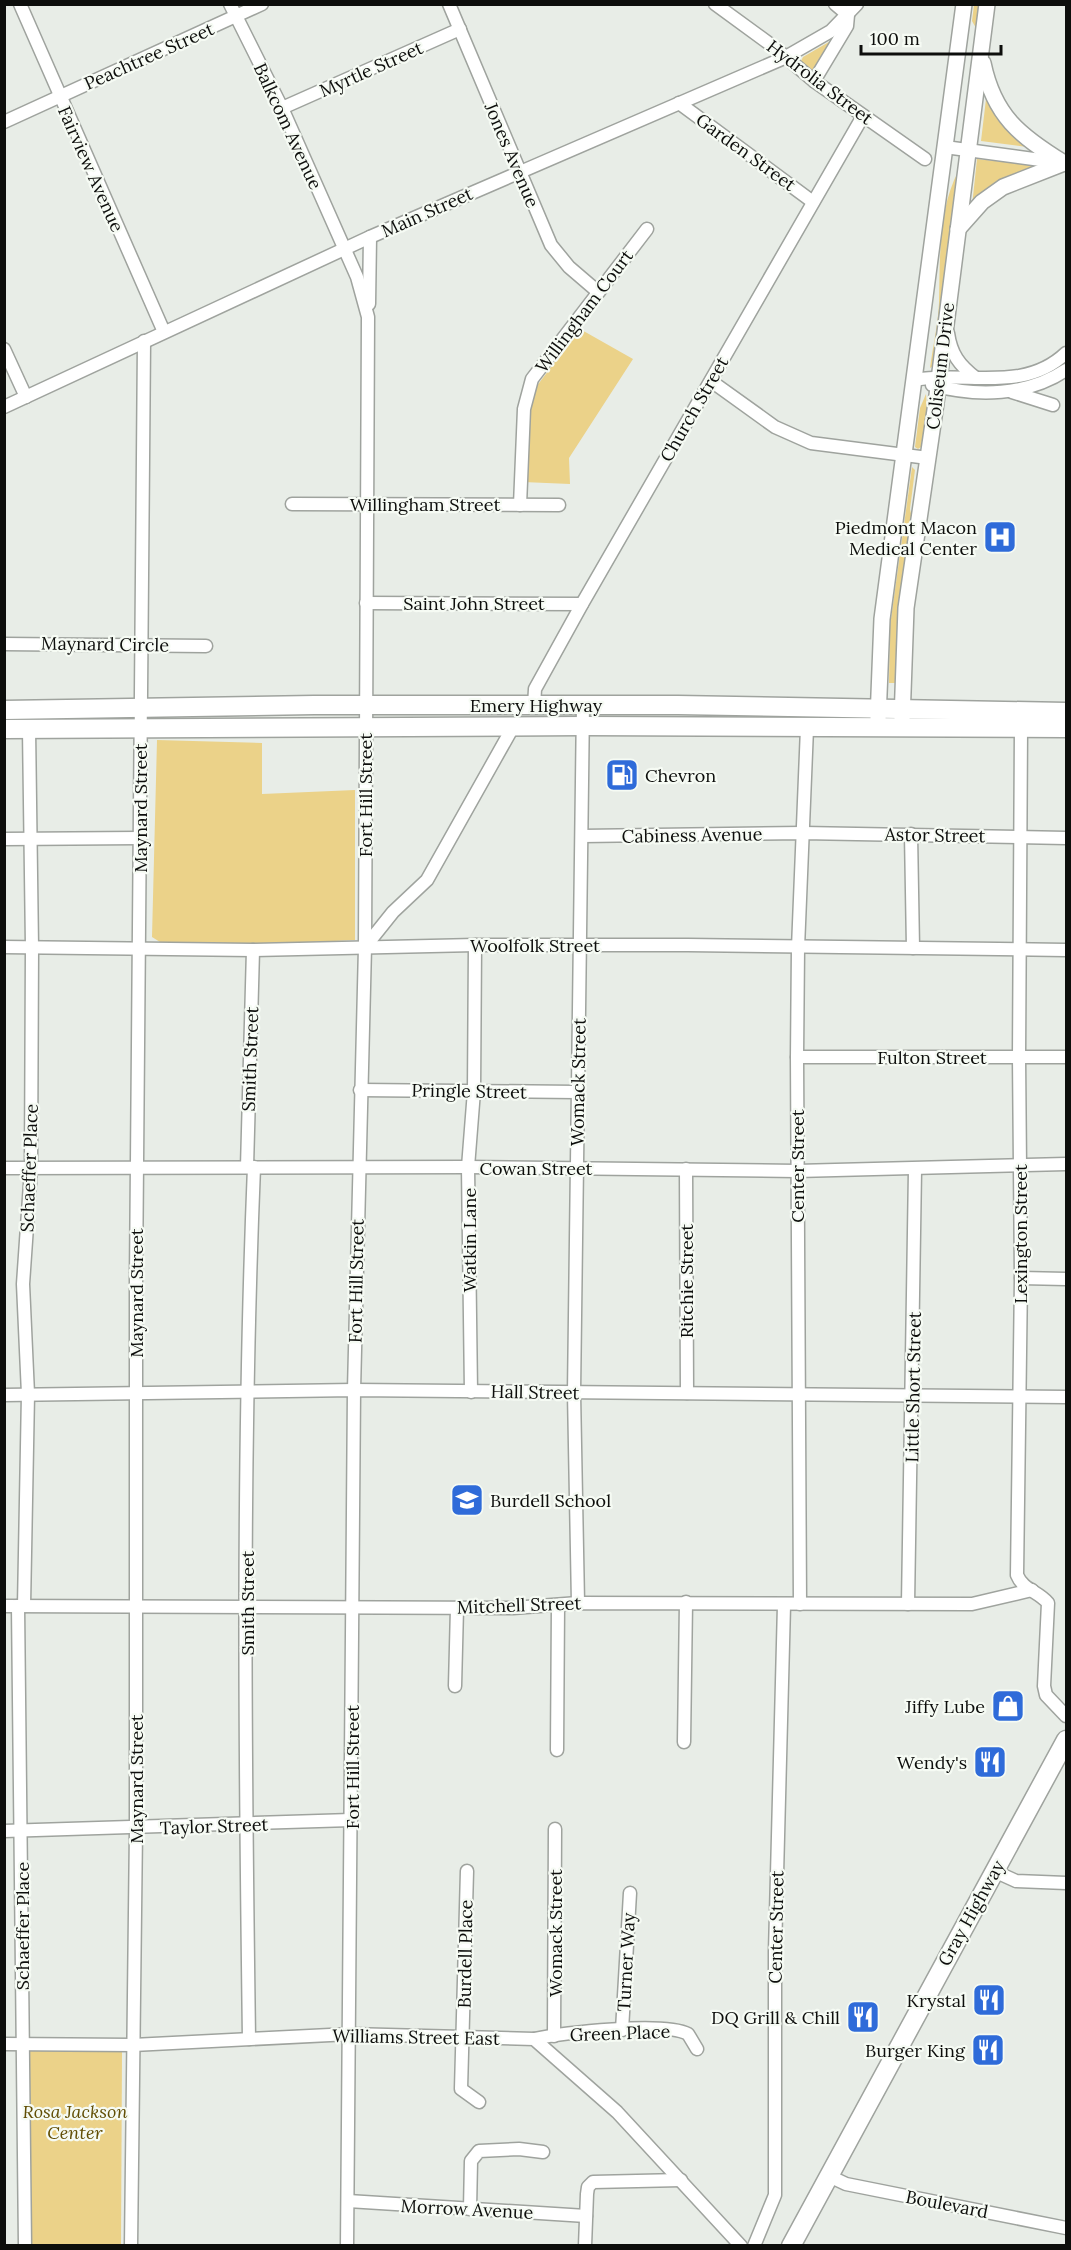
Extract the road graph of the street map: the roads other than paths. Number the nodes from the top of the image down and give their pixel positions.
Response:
1 (20, 4) edge
2 (262, 4) edge
3 (449, 4) edge
4 (715, 4) edge
5 (835, 4) edge
6 (857, 4) edge
7 (964, 4) edge
8 (987, 4) edge
9 (233, 10) edge
10 (848, 15) junction
11 (460, 29) junction
12 (981, 50) junction
13 (784, 58) junction
14 (814, 81) junction
15 (58, 97) junction
16 (679, 103) junction
17 (282, 108) junction
18 (863, 116) junction
19 (4, 122) edge
20 (945, 147) junction
21 (968, 150) junction
22 (926, 159) dead end
23 (1066, 164) edge
24 (519, 172) junction
25 (813, 202) junction
26 (647, 229) dead end
27 (958, 229) junction
28 (370, 237) junction
29 (344, 249) junction
30 (597, 291) junction
31 (368, 317) junction
32 (946, 323) junction
33 (164, 332) junction
34 (144, 342) junction
35 (4, 349) edge
36 (1066, 353) edge
37 (1066, 370) edge
38 (976, 378) junction
39 (914, 380) junction
40 (711, 381) junction
41 (939, 381) junction
42 (1012, 392) junction
43 (26, 398) junction
44 (1053, 405) dead end
45 (4, 407) edge
46 (903, 456) junction
47 (928, 458) junction
48 (366, 503) junction
49 (292, 504) dead end
50 (520, 505) junction
51 (559, 505) dead end
52 (366, 603) junction
53 (582, 604) junction
54 (4, 644) edge
55 (141, 644) junction
56 (207, 646) dead end
57 (583, 705) junction
58 (364, 706) junction
59 (534, 706) junction
60 (878, 707) junction
61 (902, 708) junction
62 (4, 710) edge
63 (1066, 712) edge
64 (141, 719) junction
65 (364, 726) junction
66 (583, 726) junction
67 (513, 727) junction
68 (807, 728) junction
69 (878, 728) junction
70 (1021, 728) junction
71 (1066, 728) edge
72 (4, 729) edge
73 (29, 729) junction
74 (903, 729) junction
75 (803, 833) junction
76 (911, 834) junction
77 (582, 836) junction
78 (1021, 837) junction
79 (32, 838) junction
80 (140, 838) junction
81 (1066, 838) edge
82 (4, 839) edge
83 (393, 912) junction
84 (365, 916) junction
85 (475, 945) junction
86 (580, 945) junction
87 (4, 947) edge
88 (32, 947) junction
89 (365, 947) junction
90 (798, 948) junction
91 (913, 948) junction
92 (138, 949) junction
93 (1019, 949) junction
94 (254, 950) junction
95 (1066, 950) edge
96 (797, 1057) junction
97 (1019, 1057) junction
98 (1066, 1057) edge
99 (360, 1090) junction
100 (474, 1091) junction
101 (577, 1092) junction
102 (1066, 1164) edge
103 (1020, 1166) junction
104 (250, 1167) junction
105 (468, 1167) junction
106 (4, 1168) edge
107 (137, 1168) junction
108 (358, 1168) junction
109 (577, 1168) junction
110 (31, 1169) junction
111 (686, 1169) junction
112 (915, 1170) junction
113 (797, 1171) junction
114 (1021, 1278) junction
115 (1066, 1279) edge
116 (354, 1390) junction
117 (136, 1392) junction
118 (248, 1392) junction
119 (471, 1392) junction
120 (574, 1393) junction
121 (687, 1393) junction
122 (28, 1394) junction
123 (4, 1395) edge
124 (798, 1395) junction
125 (914, 1395) junction
126 (1020, 1396) junction
127 (1066, 1397) edge
128 (1032, 1590) junction
129 (686, 1602) junction
130 (578, 1603) junction
131 (800, 1604) junction
132 (908, 1604) junction
133 (558, 1605) junction
134 (784, 1605) junction
135 (4, 1606) edge
136 (21, 1606) junction
137 (135, 1606) junction
138 (246, 1607) junction
139 (353, 1608) junction
140 (457, 1608) junction
141 (455, 1686) dead end
142 (1066, 1716) edge
143 (1066, 1740) edge
144 (684, 1742) dead end
145 (556, 1750) dead end
146 (351, 1820) junction
147 (246, 1825) junction
148 (136, 1829) junction
149 (555, 1829) dead end
150 (4, 1831) edge
151 (22, 1831) junction
152 (467, 1871) dead end
153 (994, 1871) junction
154 (1066, 1882) edge
155 (630, 1893) dead end
156 (622, 2030) junction
157 (350, 2034) junction
158 (554, 2036) junction
159 (463, 2037) junction
160 (249, 2039) junction
161 (534, 2039) junction
162 (4, 2044) edge
163 (23, 2044) junction
164 (133, 2045) junction
165 (697, 2049) dead end
166 (479, 2102) dead end
167 (543, 2152) dead end
168 (829, 2176) junction
169 (681, 2180) junction
170 (348, 2201) junction
171 (470, 2210) junction
172 (586, 2216) junction
173 (1066, 2228) edge
174 (26, 2246) edge
175 (131, 2246) edge
176 (348, 2246) edge
177 (585, 2246) edge
178 (741, 2246) edge
179 (754, 2246) edge
180 (791, 2246) edge

1 - 15 street, Fairview Avenue
2 - 9 street, Peachtree Street
3 - 11 street, Jones Avenue
4 - 13 street, Hydrolia Street
5 - 10 street
6 - 10 street, Main Street
7 - 20 main road, Coliseum Drive
8 - 12 main road, Coliseum Drive
9 - 15 street, Peachtree Street
9 - 17 street, Balkcom Avenue
10 - 13 street, Main Street
10 - 14 street, Main Street
11 - 17 street, Myrtle Street
11 - 24 street, Jones Avenue
12 - 21 main road, Coliseum Drive
12 - 23 main road
13 - 14 street, Hydrolia Street
13 - 16 street, Main Street
14 - 18 street, Hydrolia Street
15 - 19 street, Peachtree Street
15 - 33 street, Fairview Avenue
16 - 24 street, Main Street
16 - 25 street, Garden Street
17 - 29 street, Balkcom Avenue
18 - 22 street, Hydrolia Street
18 - 25 street, Church Street
20 - 21 street
20 - 39 main road, Coliseum Drive
21 - 23 street
21 - 27 main road, Coliseum Drive
23 - 27 main road
24 - 28 street, Main Street
24 - 30 street, Jones Avenue
25 - 40 street, Church Street
26 - 30 street, Willingham Court
27 - 32 main road, Coliseum Drive
28 - 29 street, Main Street
28 - 31 street, Fort Hill Street
29 - 31 street, Fort Hill Street
29 - 33 street, Main Street
30 - 50 street, Willingham Court
31 - 48 street, Fort Hill Street
32 - 38 street
32 - 41 main road, Coliseum Drive
33 - 34 street, Main Street
34 - 43 street, Main Street
34 - 55 street, Maynard Street
35 - 43 street
36 - 38 street
37 - 42 street
38 - 41 street
39 - 41 street
39 - 46 main road, Coliseum Drive
40 - 46 street
40 - 53 street, Church Street
41 - 42 street
41 - 47 main road, Coliseum Drive
42 - 44 street
43 - 45 street, Main Street
46 - 47 street
46 - 60 main road, Coliseum Drive
47 - 61 main road, Coliseum Drive
48 - 49 street, Willingham Street
48 - 50 street, Willingham Street
48 - 52 street, Fort Hill Street
50 - 51 street, Willingham Street
52 - 53 street, Saint John Street
52 - 58 street, Fort Hill Street
53 - 59 street, Church Street
54 - 55 street, Maynard Circle
55 - 56 street, Maynard Circle
55 - 64 street, Maynard Street
57 - 59 highway, Emery Highway
57 - 60 highway, Emery Highway
57 - 66 street, Womack Street
58 - 59 highway, Emery Highway
58 - 64 highway, Emery Highway
58 - 65 street, Fort Hill Street
60 - 61 highway, Emery Highway
60 - 69 main road, Coliseum Drive
61 - 63 highway, Emery Highway
61 - 74 main road, Coliseum Drive
62 - 64 highway, Emery Highway
64 - 65 highway, Emery Highway
64 - 73 highway, Emery Highway
64 - 80 street, Maynard Street
65 - 67 highway, Emery Highway
65 - 84 street, Fort Hill Street
66 - 67 highway, Emery Highway
66 - 68 highway, Emery Highway
66 - 77 street, Womack Street
67 - 83 street
68 - 69 highway, Emery Highway
68 - 75 street, Center Street
69 - 74 highway, Emery Highway
70 - 71 highway, Emery Highway
70 - 74 highway, Emery Highway
70 - 78 street, Lexington Street
72 - 73 highway, Emery Highway
73 - 79 street, Schaeffer Place
75 - 76 street, Astor Street
75 - 77 street, Cabiness Avenue
75 - 90 street, Center Street
76 - 78 street, Astor Street
76 - 91 street
77 - 86 street, Womack Street
78 - 81 street, Astor Street
78 - 93 street, Lexington Street
79 - 80 street
79 - 82 street
79 - 88 street, Schaeffer Place
80 - 92 street, Maynard Street
83 - 84 street
83 - 89 street
84 - 89 street, Fort Hill Street
85 - 86 street, Woolfolk Street
85 - 89 street, Woolfolk Street
85 - 100 street, Watkin Lane
86 - 90 street, Woolfolk Street
86 - 101 street, Womack Street
87 - 88 street, Woolfolk Street
88 - 92 street, Woolfolk Street
88 - 110 street, Schaeffer Place
89 - 94 street, Woolfolk Street
89 - 99 street, Fort Hill Street
90 - 91 street, Woolfolk Street
90 - 96 street, Center Street
91 - 93 street, Woolfolk Street
92 - 94 street, Woolfolk Street
92 - 107 street, Maynard Street
93 - 95 street, Woolfolk Street
93 - 97 street, Lexington Street
94 - 104 street, Smith Street
96 - 97 street, Fulton Street
96 - 113 street, Center Street
97 - 98 street, Fulton Street
97 - 103 street, Lexington Street
99 - 100 street, Pringle Street
99 - 108 street, Fort Hill Street
100 - 101 street, Pringle Street
100 - 105 street, Watkin Lane
101 - 109 street, Womack Street
102 - 103 street, Cowan Street
103 - 112 street, Cowan Street
103 - 114 street, Lexington Street
104 - 107 street, Cowan Street
104 - 108 street, Cowan Street
104 - 118 street, Smith Street
105 - 108 street, Cowan Street
105 - 109 street, Cowan Street
105 - 119 street, Watkin Lane
106 - 110 street, Cowan Street
107 - 110 street, Cowan Street
107 - 117 street, Maynard Street
108 - 116 street, Fort Hill Street
109 - 111 street, Cowan Street
109 - 120 street, Womack Street
110 - 122 street, Schaeffer Place
111 - 113 street, Cowan Street
111 - 121 street, Ritchie Street
112 - 113 street, Cowan Street
112 - 125 street, Little Short Street
113 - 124 street, Center Street
114 - 115 street
114 - 126 street, Lexington Street
116 - 118 street, Hall Street
116 - 119 street, Hall Street
116 - 139 street, Fort Hill Street
117 - 118 street, Hall Street
117 - 122 street, Hall Street
117 - 137 street, Maynard Street
118 - 138 street, Smith Street
119 - 120 street, Hall Street
120 - 121 street, Hall Street
120 - 130 street, Womack Street
121 - 124 street, Hall Street
122 - 123 street, Hall Street
122 - 136 street, Schaeffer Place
124 - 125 street, Hall Street
124 - 131 street, Center Street
125 - 126 street, Hall Street
125 - 132 street, Little Short Street
126 - 127 street, Hall Street
126 - 128 street, Lexington Street
128 - 132 street, Mitchell Street
128 - 142 street, Lexington Street
129 - 130 street, Mitchell Street
129 - 134 street, Mitchell Street
129 - 144 street
130 - 133 street, Mitchell Street
131 - 132 street, Mitchell Street
131 - 134 street, Mitchell Street
133 - 140 street, Mitchell Street
133 - 145 street
134 - 179 street, Center Street
135 - 136 street, Mitchell Street
136 - 137 street, Mitchell Street
136 - 151 street, Schaeffer Place
137 - 138 street, Mitchell Street
137 - 148 street, Maynard Street
138 - 139 street, Mitchell Street
138 - 147 street, Smith Street
139 - 140 street, Mitchell Street
139 - 146 street, Fort Hill Street
140 - 141 street
143 - 153 highway, Gray Highway
146 - 147 street, Taylor Street
146 - 157 street, Fort Hill Street
147 - 148 street, Taylor Street
147 - 160 street, Smith Street
148 - 151 street, Taylor Street
148 - 164 street, Maynard Street
149 - 158 street, Womack Street
150 - 151 street, Taylor Street
151 - 163 street, Schaeffer Place
152 - 159 street, Burdell Place
153 - 154 street
153 - 168 highway, Gray Highway
155 - 156 street, Turner Way
156 - 158 street, Green Place
156 - 165 street, Green Place
157 - 159 street, Williams Street East
157 - 160 street, Williams Street East
157 - 170 street, Fort Hill Street
158 - 161 street, Green Place
159 - 161 street, Williams Street East
159 - 166 street, Burdell Place
160 - 164 street, Williams Street East
161 - 169 street
162 - 163 street, Williams Street East
163 - 164 street, Williams Street East
163 - 174 street, Schaeffer Place
164 - 175 street, Maynard Street
167 - 171 street
168 - 173 street, Boulevard
168 - 180 highway, Gray Highway
169 - 172 street
169 - 178 street
170 - 171 street, Morrow Avenue
170 - 176 street, Fort Hill Street
171 - 172 street, Morrow Avenue
172 - 177 street

